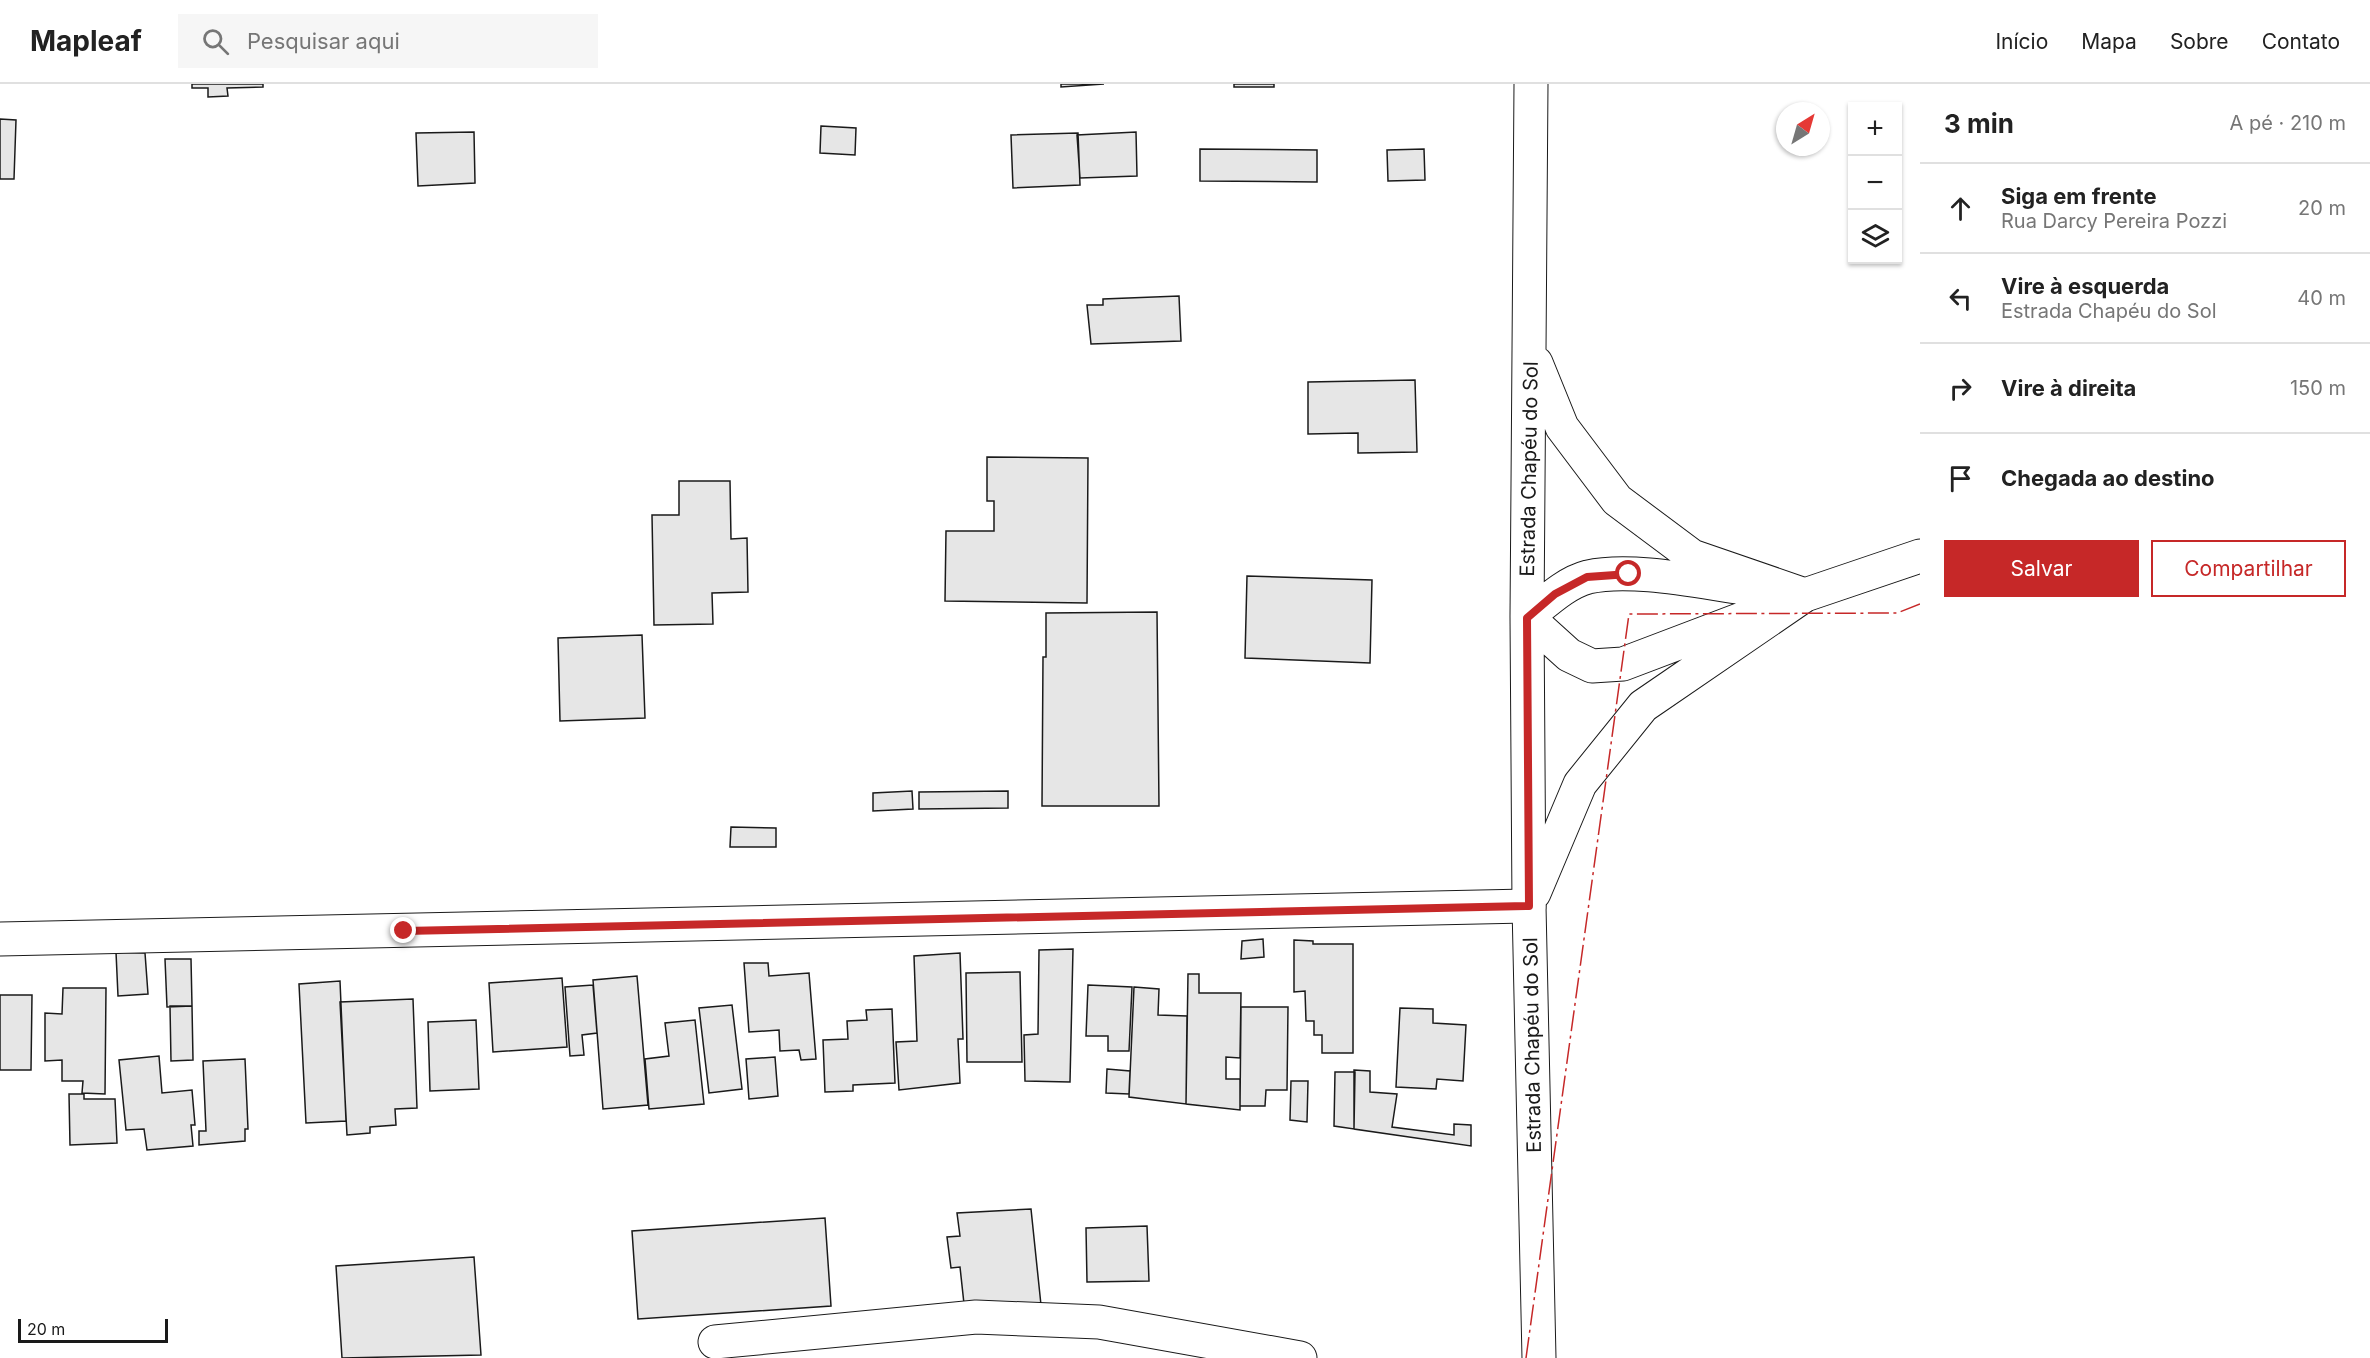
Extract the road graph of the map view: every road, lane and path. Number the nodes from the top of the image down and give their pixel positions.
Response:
1 (1531, 84) edge
2 (1530, 347) junction
3 (1920, 556) edge
4 (1805, 595) junction
5 (1527, 618) junction
6 (1529, 906) junction
7 (0, 939) edge
8 (715, 1342) dead end
9 (1300, 1358) edge
10 (1539, 1358) edge

1 - 2 main road, Estrada Chapéu do Sol
2 - 4 main road
2 - 5 main road, Estrada Chapéu do Sol
3 - 4 main road
4 - 5 main road
4 - 5 main road
4 - 6 main road
5 - 6 main road, Estrada Chapéu do Sol
6 - 7 main road
6 - 10 main road, Estrada Chapéu do Sol
8 - 9 main road

